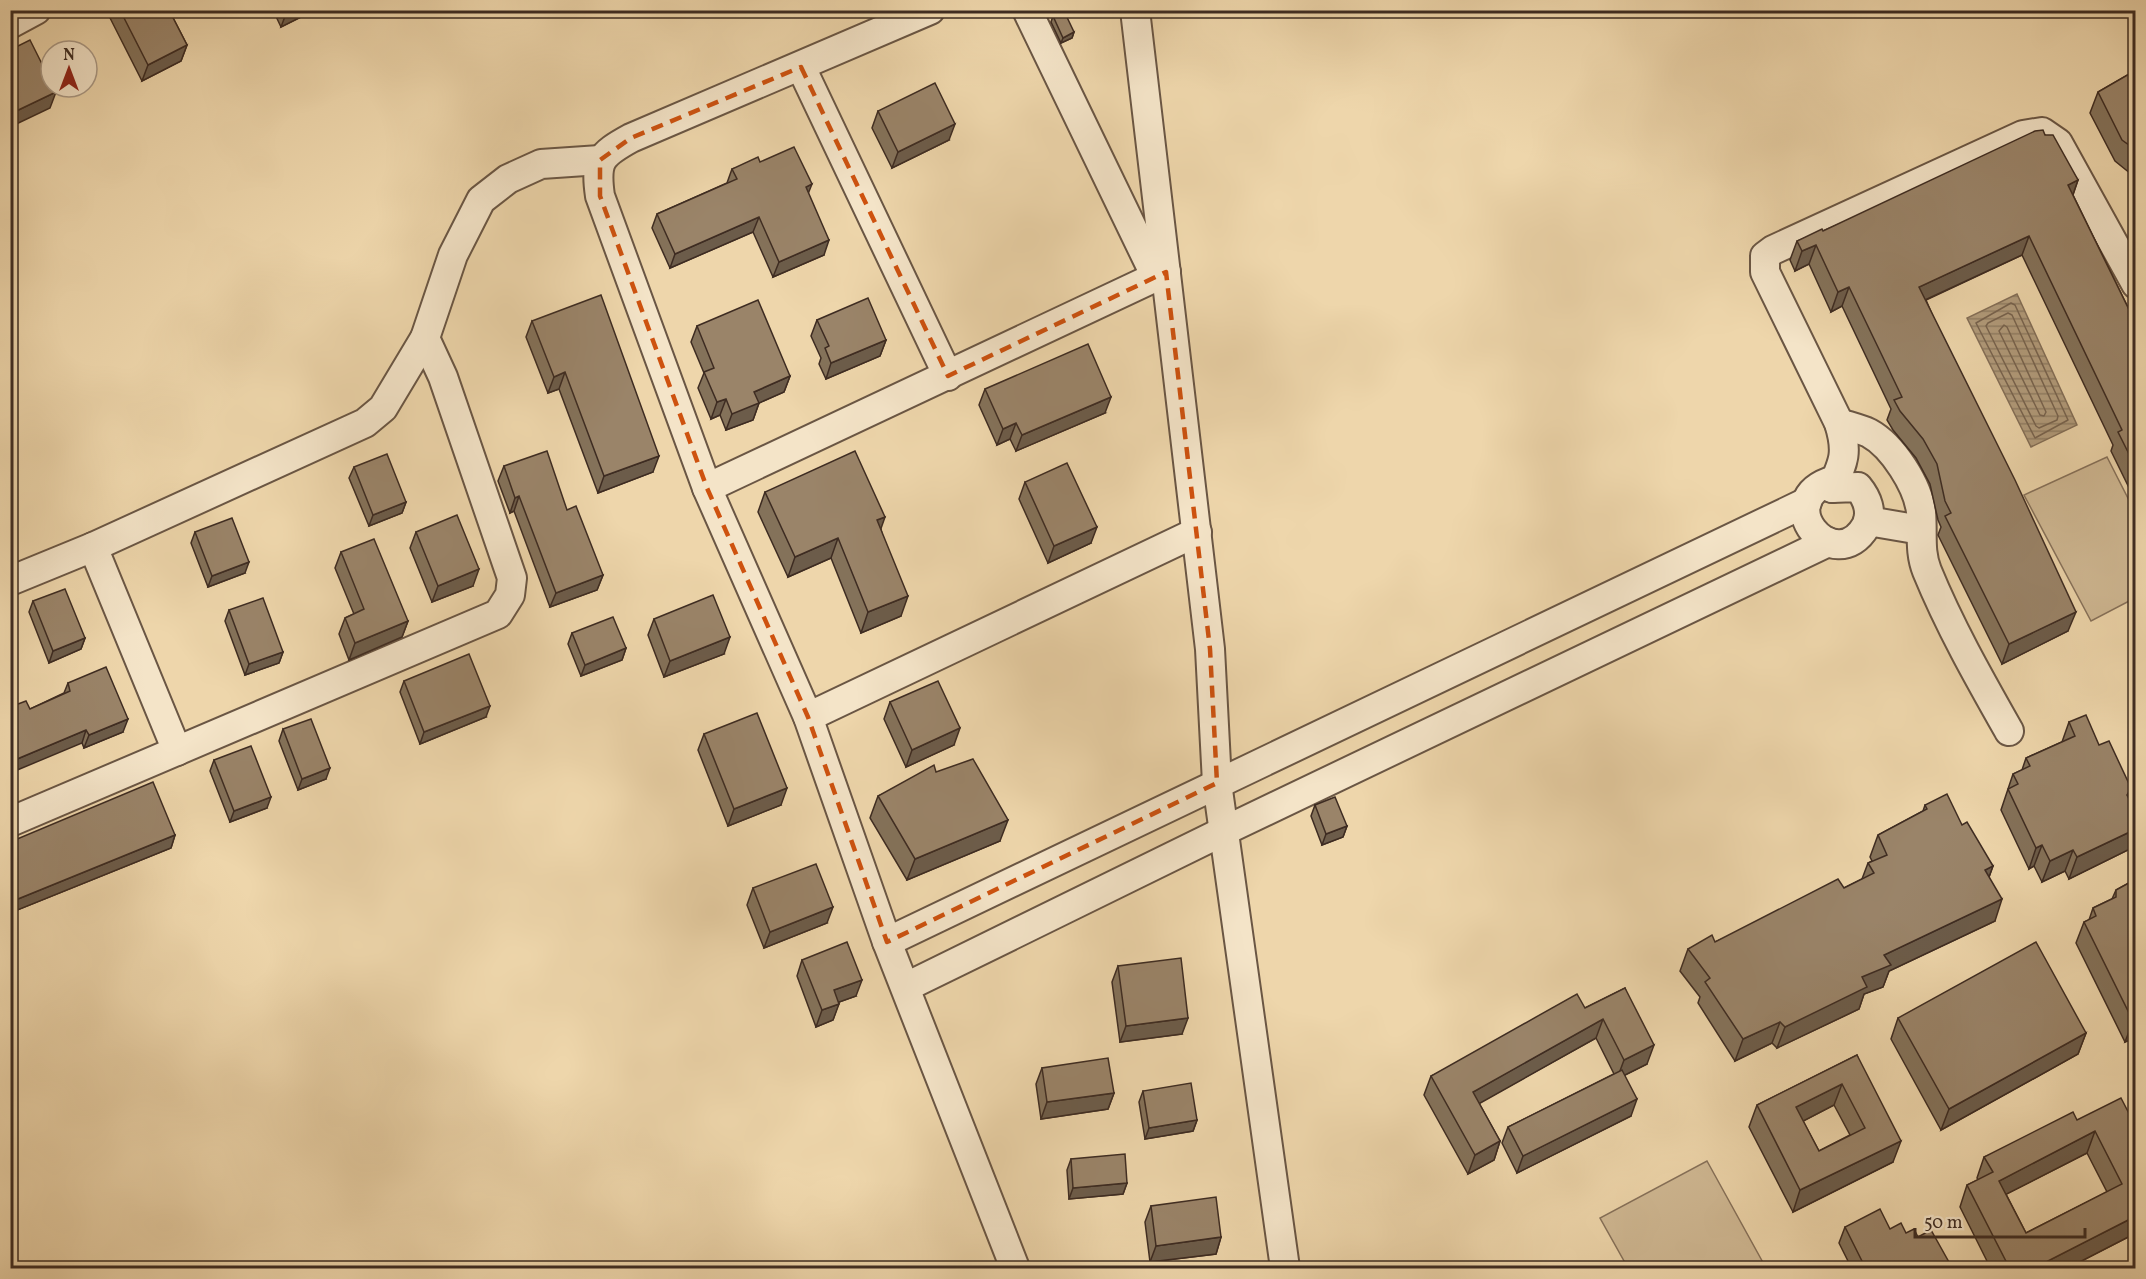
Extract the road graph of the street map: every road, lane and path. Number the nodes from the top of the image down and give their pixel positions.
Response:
1 (36, 10) edge
2 (930, 10) edge
3 (1027, 10) edge
4 (1134, 10) edge
5 (10, 24) edge
6 (801, 67) junction
7 (600, 160) junction
8 (1161, 274) junction
9 (2136, 284) edge
10 (425, 338) junction
11 (948, 376) junction
12 (1839, 423) junction
13 (707, 488) junction
14 (1832, 488) junction
15 (1807, 502) junction
16 (1868, 521) junction
17 (1921, 530) junction
18 (1197, 532) junction
19 (1828, 542) junction
20 (93, 547) junction
21 (10, 581) edge
22 (1554, 626) junction
23 (1573, 664) junction
24 (808, 717) junction
25 (2009, 731) dead end
26 (177, 751) junction
27 (1217, 783) junction
28 (10, 822) edge
29 (1224, 831) junction
30 (887, 942) junction
31 (906, 987) junction
32 (1015, 1269) edge
33 (1285, 1269) edge

1 - 5 street
2 - 6 street
3 - 8 street
4 - 8 street
6 - 7 street
6 - 11 street
7 - 10 street
7 - 13 street
8 - 11 street
8 - 18 street
9 - 12 street
10 - 20 street
10 - 26 street
11 - 13 street
12 - 14 street
12 - 17 street
13 - 24 street
14 - 15 street
14 - 16 street
15 - 19 street
15 - 22 street
16 - 17 street
16 - 19 street
17 - 25 street
18 - 24 street
18 - 27 street
19 - 23 street
20 - 21 street
20 - 26 street
22 - 23 street
22 - 27 street
23 - 29 street
24 - 30 street
26 - 28 street
27 - 29 street
27 - 30 street
29 - 31 street
29 - 33 street
30 - 31 street
31 - 32 street

